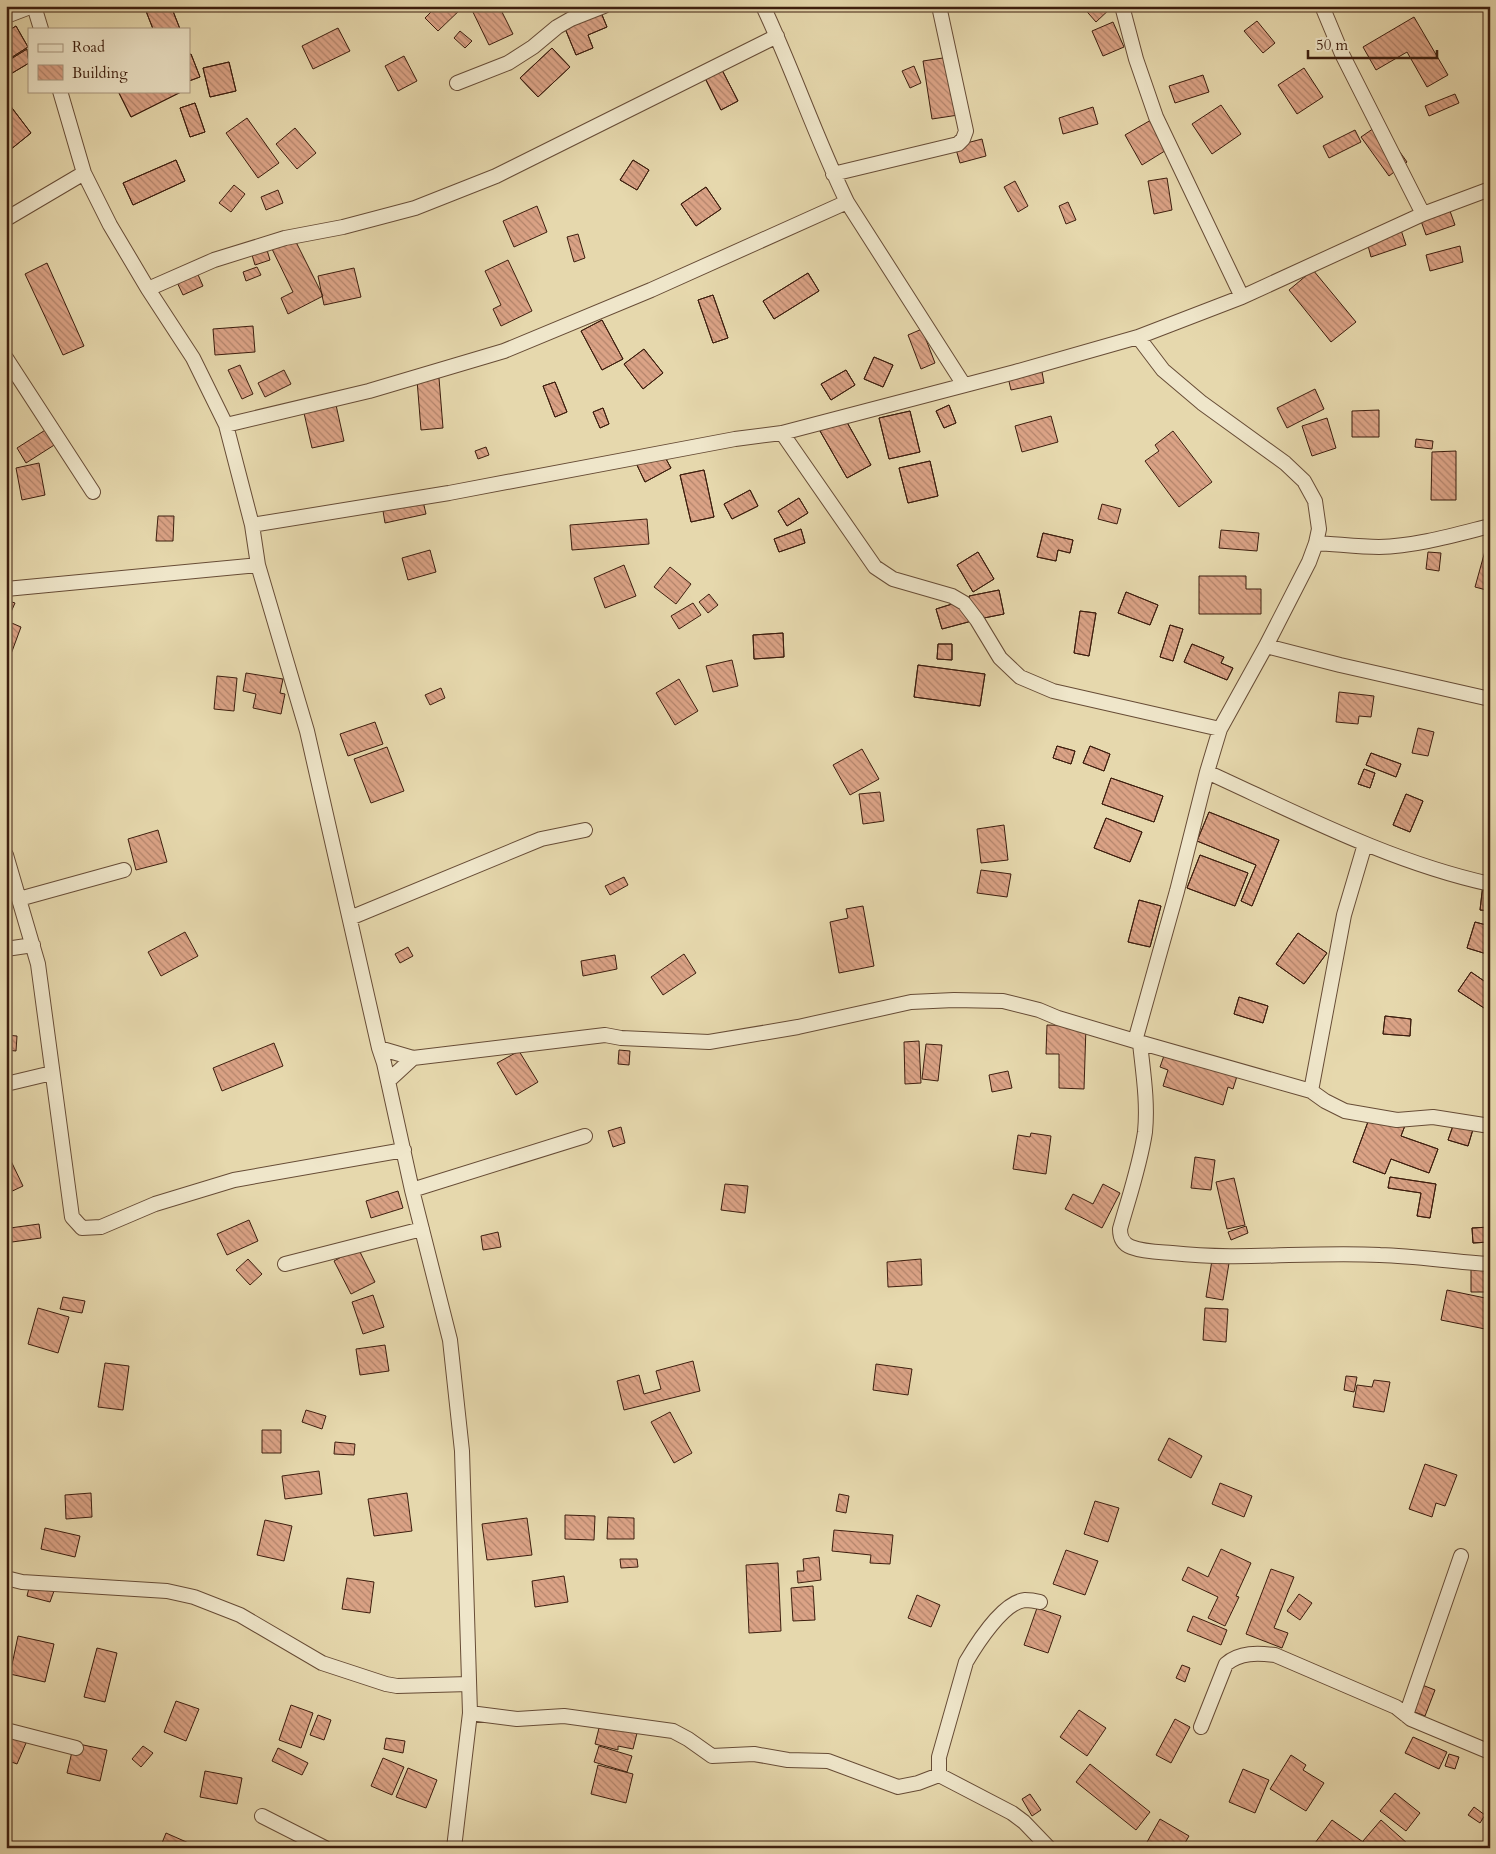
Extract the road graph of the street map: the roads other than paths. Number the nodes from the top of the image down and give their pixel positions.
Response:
1 (27, 6) edge
2 (34, 6) edge
3 (604, 6) edge
4 (763, 6) edge
5 (939, 6) edge
6 (1122, 6) edge
7 (1322, 6) edge
8 (6, 14) edge
9 (41, 28) edge
10 (777, 36) junction
11 (457, 83) dead end
12 (60, 92) edge
13 (84, 173) junction
14 (833, 174) junction
15 (1490, 189) edge
16 (847, 202) junction
17 (1423, 214) junction
18 (6, 218) edge
19 (148, 289) junction
20 (1242, 297) junction
21 (1138, 337) junction
22 (6, 358) edge
23 (964, 385) junction
24 (226, 425) junction
25 (782, 433) junction
26 (93, 492) dead end
27 (252, 525) junction
28 (1490, 526) edge
29 (1316, 543) junction
30 (258, 565) junction
31 (6, 589) edge
32 (1266, 646) junction
33 (1490, 699) edge
34 (1220, 729) junction
35 (1207, 772) junction
36 (585, 830) dead end
37 (1365, 844) junction
38 (6, 855) edge
39 (124, 870) dead end
40 (1490, 884) edge
41 (19, 899) junction
42 (350, 918) junction
43 (32, 945) junction
44 (6, 949) edge
45 (1138, 1042) junction
46 (379, 1048) junction
47 (413, 1058) junction
48 (52, 1073) junction
49 (388, 1081) junction
50 (6, 1084) edge
51 (1311, 1091) junction
52 (1490, 1126) edge
53 (585, 1136) dead end
54 (404, 1150) junction
55 (412, 1190) junction
56 (422, 1229) junction
57 (285, 1264) dead end
58 (1490, 1264) edge
59 (1462, 1556) dead end
60 (6, 1578) edge
61 (1040, 1602) dead end
62 (469, 1684) junction
63 (470, 1713) junction
64 (1406, 1715) junction
65 (1201, 1727) dead end
66 (6, 1730) edge
67 (76, 1748) dead end
68 (1490, 1752) edge
69 (939, 1775) junction
70 (262, 1816) dead end
71 (325, 1848) edge
72 (454, 1848) edge
73 (1049, 1848) edge

1 - 8 street
2 - 9 street
3 - 11 street
4 - 10 street
5 - 14 street
6 - 20 street
7 - 17 street
10 - 14 street
10 - 19 street
12 - 13 street
13 - 18 street
13 - 19 street
14 - 16 street
15 - 17 street
16 - 23 street
16 - 24 street
17 - 20 street
19 - 24 street
20 - 21 street
21 - 23 street
21 - 29 street
22 - 26 street
23 - 25 street
24 - 27 street
25 - 27 street
25 - 34 street
27 - 30 street
28 - 29 street
29 - 32 street
30 - 31 street
30 - 42 street
32 - 33 street
32 - 34 street
34 - 35 street
35 - 37 street
35 - 45 street
36 - 42 street
37 - 40 street
37 - 51 street
38 - 41 street
39 - 41 street
41 - 43 street
42 - 46 street
43 - 44 street
43 - 48 street
45 - 47 street
45 - 51 street
45 - 58 street
46 - 47 street
46 - 49 street
47 - 49 street
48 - 50 street
48 - 54 street
49 - 54 street
51 - 52 street
53 - 55 street
54 - 55 street
55 - 56 street
56 - 57 street
56 - 62 street
59 - 64 street
60 - 62 street
61 - 69 street
62 - 63 street
63 - 69 street
63 - 72 street
64 - 65 street
64 - 68 street
66 - 67 street
69 - 73 street
70 - 71 street

